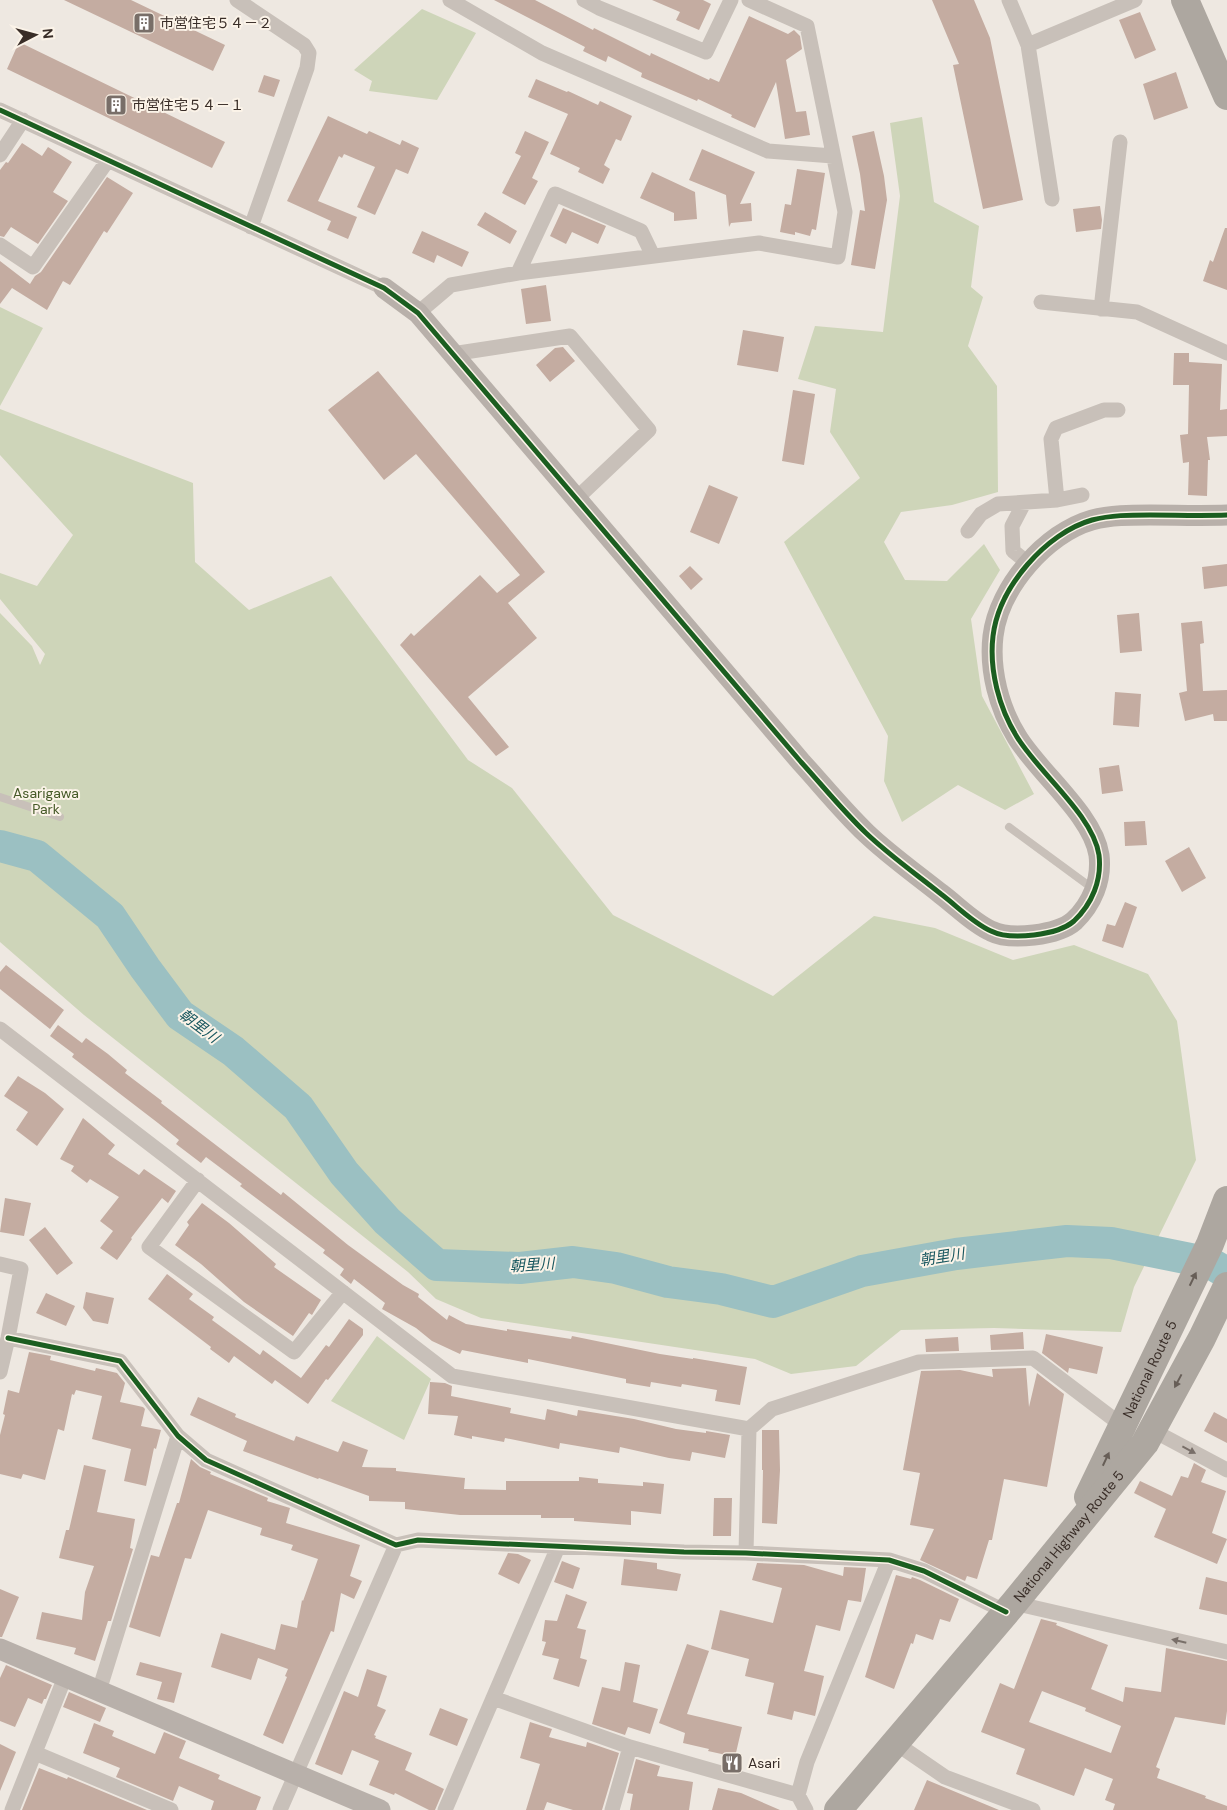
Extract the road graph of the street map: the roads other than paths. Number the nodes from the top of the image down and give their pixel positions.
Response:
1 (237, 0) edge
2 (450, 0) edge
3 (584, 0) edge
4 (731, 0) edge
5 (749, 0) edge
6 (1009, 0) edge
7 (1135, 0) edge
8 (1185, 0) edge
9 (1028, 45) junction
10 (1227, 96) edge
11 (0, 110) edge
12 (23, 120) junction
13 (1120, 142) dead end
14 (0, 154) edge
15 (833, 156) junction
16 (108, 160) junction
17 (1052, 199) dead end
18 (251, 227) junction
19 (0, 245) edge
20 (653, 256) junction
21 (518, 272) junction
22 (384, 288) joint
23 (1041, 302) dead end
24 (1101, 309) junction
25 (418, 313) junction
26 (1227, 352) edge
27 (452, 354) junction
28 (1118, 410) dead end
29 (1082, 495) dead end
30 (576, 499) junction
31 (1057, 500) junction
32 (1024, 503) junction
33 (1227, 515) edge
34 (968, 531) dead end
35 (1028, 563) junction
36 (0, 797) edge
37 (60, 817) dead end
38 (1010, 827) dead end
39 (1096, 890) junction
40 (0, 1029) edge
41 (198, 1180) junction
42 (1227, 1200) edge
43 (0, 1264) edge
44 (1227, 1286) edge
45 (343, 1292) junction
46 (8, 1338) junction
47 (0, 1372) edge
48 (1122, 1425) junction
49 (749, 1429) junction
50 (178, 1436) junction
51 (1148, 1436) junction
52 (1227, 1470) edge
53 (1070, 1535) junction
54 (396, 1545) junction
55 (558, 1547) junction
56 (746, 1553) junction
57 (889, 1560) junction
58 (1010, 1608) junction
59 (0, 1649) edge
60 (1227, 1652) edge
61 (65, 1678) junction
62 (99, 1691) junction
63 (494, 1698) junction
64 (894, 1742) junction
65 (630, 1747) junction
66 (35, 1753) junction
67 (296, 1774) junction
68 (798, 1795) junction
69 (12, 1810) edge
70 (171, 1810) edge
71 (280, 1810) edge
72 (380, 1810) edge
73 (445, 1810) edge
74 (612, 1810) edge
75 (806, 1810) edge
76 (838, 1810) edge
77 (1033, 1810) edge

1 - 18 street
2 - 15 street
3 - 4 street
5 - 15 street
6 - 9 street
7 - 9 street
8 - 10 highway
9 - 17 street
11 - 12 street
12 - 14 street
12 - 16 street
13 - 24 street
15 - 20 street
16 - 18 street
16 - 19 street
18 - 22 street
20 - 21 street
20 - 21 street
21 - 25 street
22 - 25 street
23 - 24 street
24 - 26 street
25 - 27 street
27 - 30 street
27 - 30 street
28 - 31 street
29 - 31 street
30 - 39 street
31 - 32 street
32 - 34 street
32 - 35 street
33 - 35 street
35 - 39 street
36 - 37 lane
38 - 39 lane
40 - 41 street
41 - 45 street
41 - 45 street
48 -> 42 highway, National Route 5
43 - 46 street
44 -> 51 highway, National Highway Route 5
45 - 49 street
46 - 47 street
46 - 50 street
48 - 49 street
48 - 51 street
53 -> 48 highway, National Route 5
49 - 56 street
50 - 54 street
50 - 62 street
51 -> 52 street
51 - 53 highway, National Highway Route 5
53 - 58 highway, National Highway Route 5
54 - 55 street
54 - 67 street
55 - 56 street
55 - 63 street
56 - 57 street
57 - 58 street
57 - 68 street
60 -> 58 street
58 - 64 highway, National Highway Route 5
59 - 61 street
61 - 62 street
61 - 66 street
62 - 67 street
63 - 65 street
63 - 73 street
64 - 76 highway, National Highway Route 5
64 - 77 street
65 - 68 street
65 - 74 street
66 - 69 street
66 - 70 street
67 - 71 street
67 - 72 street
68 - 75 street

